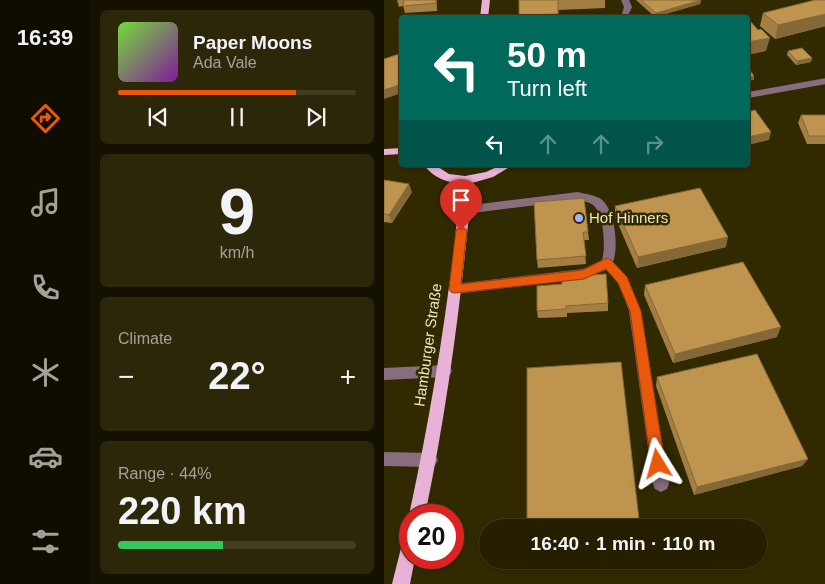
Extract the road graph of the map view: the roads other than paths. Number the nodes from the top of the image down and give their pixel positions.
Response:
1 (486, 0) edge
2 (625, 0) edge
3 (484, 15) edge
4 (625, 15) edge
5 (825, 81) edge
6 (750, 95) edge
7 (399, 151) edge
8 (384, 152) edge
9 (431, 167) edge
10 (505, 167) edge
11 (466, 179) junction
12 (464, 210) junction
13 (607, 263) junction
14 (455, 289) junction
15 (445, 371) junction
16 (384, 374) edge
17 (384, 460) edge
18 (430, 460) junction
19 (661, 484) dead end
20 (420, 504) edge
21 (404, 569) edge
22 (401, 584) edge

1 - 3 main road
2 - 4 street
5 - 6 street
7 - 8 main road
9 - 11 main road
10 - 11 main road
11 - 12 main road, Hamburger Straße
12 - 13 street
12 - 14 main road, Hamburger Straße
13 - 14 street
13 - 19 street
14 - 15 main road, Hamburger Straße
15 - 16 street
15 - 18 main road, Hamburger Straße
17 - 18 street
18 - 20 main road, Hamburger Straße
21 - 22 main road

